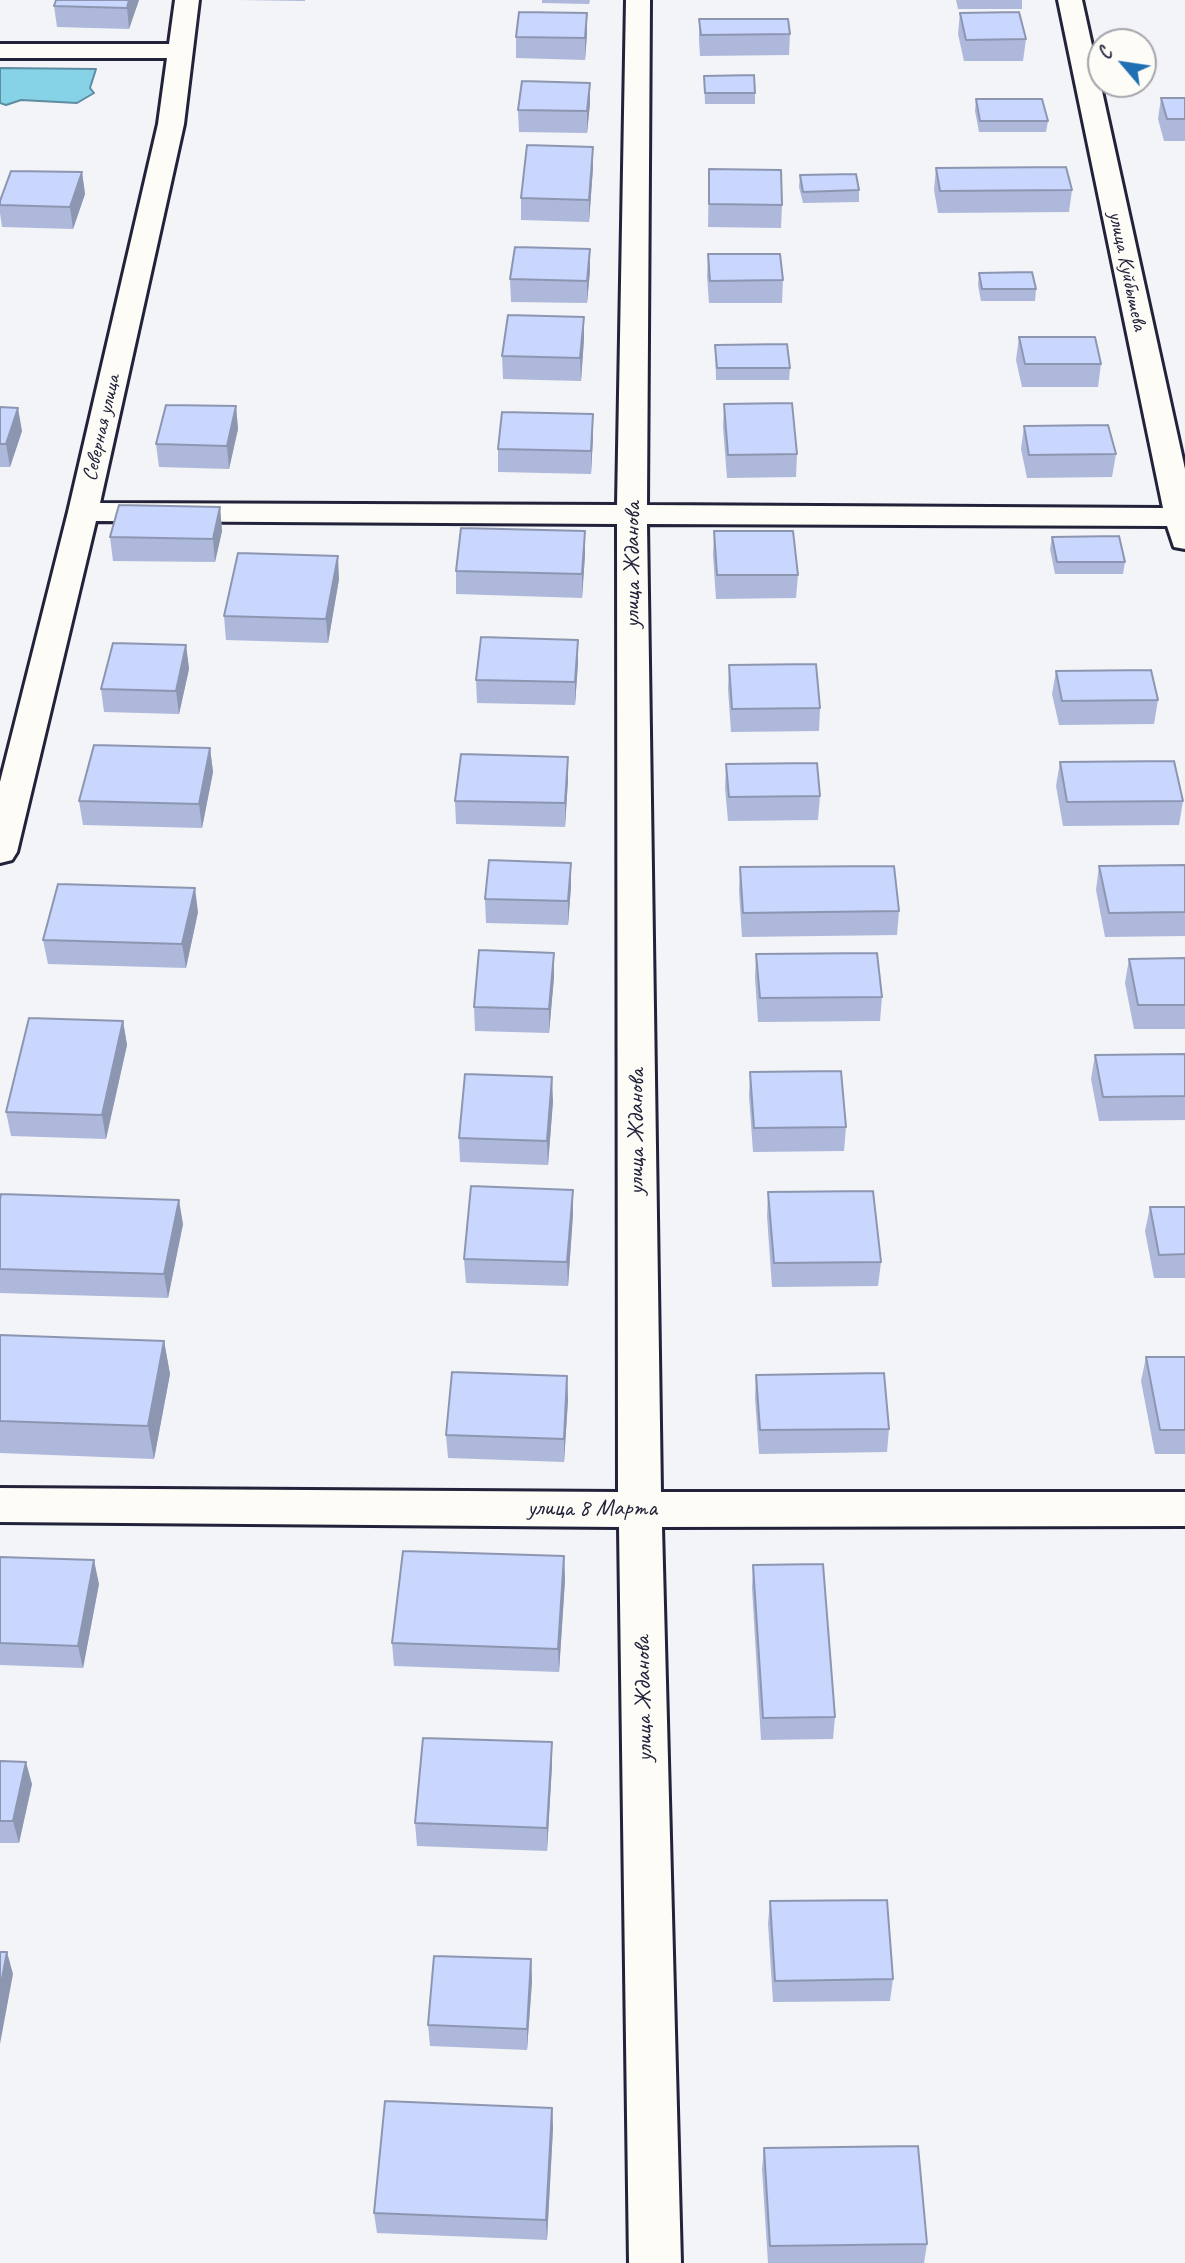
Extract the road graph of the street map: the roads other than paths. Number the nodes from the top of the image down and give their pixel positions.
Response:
1 (187, 0) edge
2 (638, 0) edge
3 (1070, 0) edge
4 (0, 51) edge
5 (181, 51) junction
6 (83, 512) junction
7 (632, 513) junction
8 (1183, 525) edge
9 (0, 852) edge
10 (0, 1505) edge
11 (1185, 1509) edge
12 (640, 1510) junction
13 (655, 2263) edge

1 - 5 street, Северная улица
2 - 7 street, улица Жданова
3 - 8 street, улица Куйбышева
4 - 5 street
5 - 6 street, Северная улица
6 - 7 street
6 - 9 street, Северная улица
7 - 8 street
7 - 12 street, улица Жданова
10 - 12 street, улица 8 Марта
11 - 12 street, улица 8 Марта
12 - 13 street, улица Жданова

